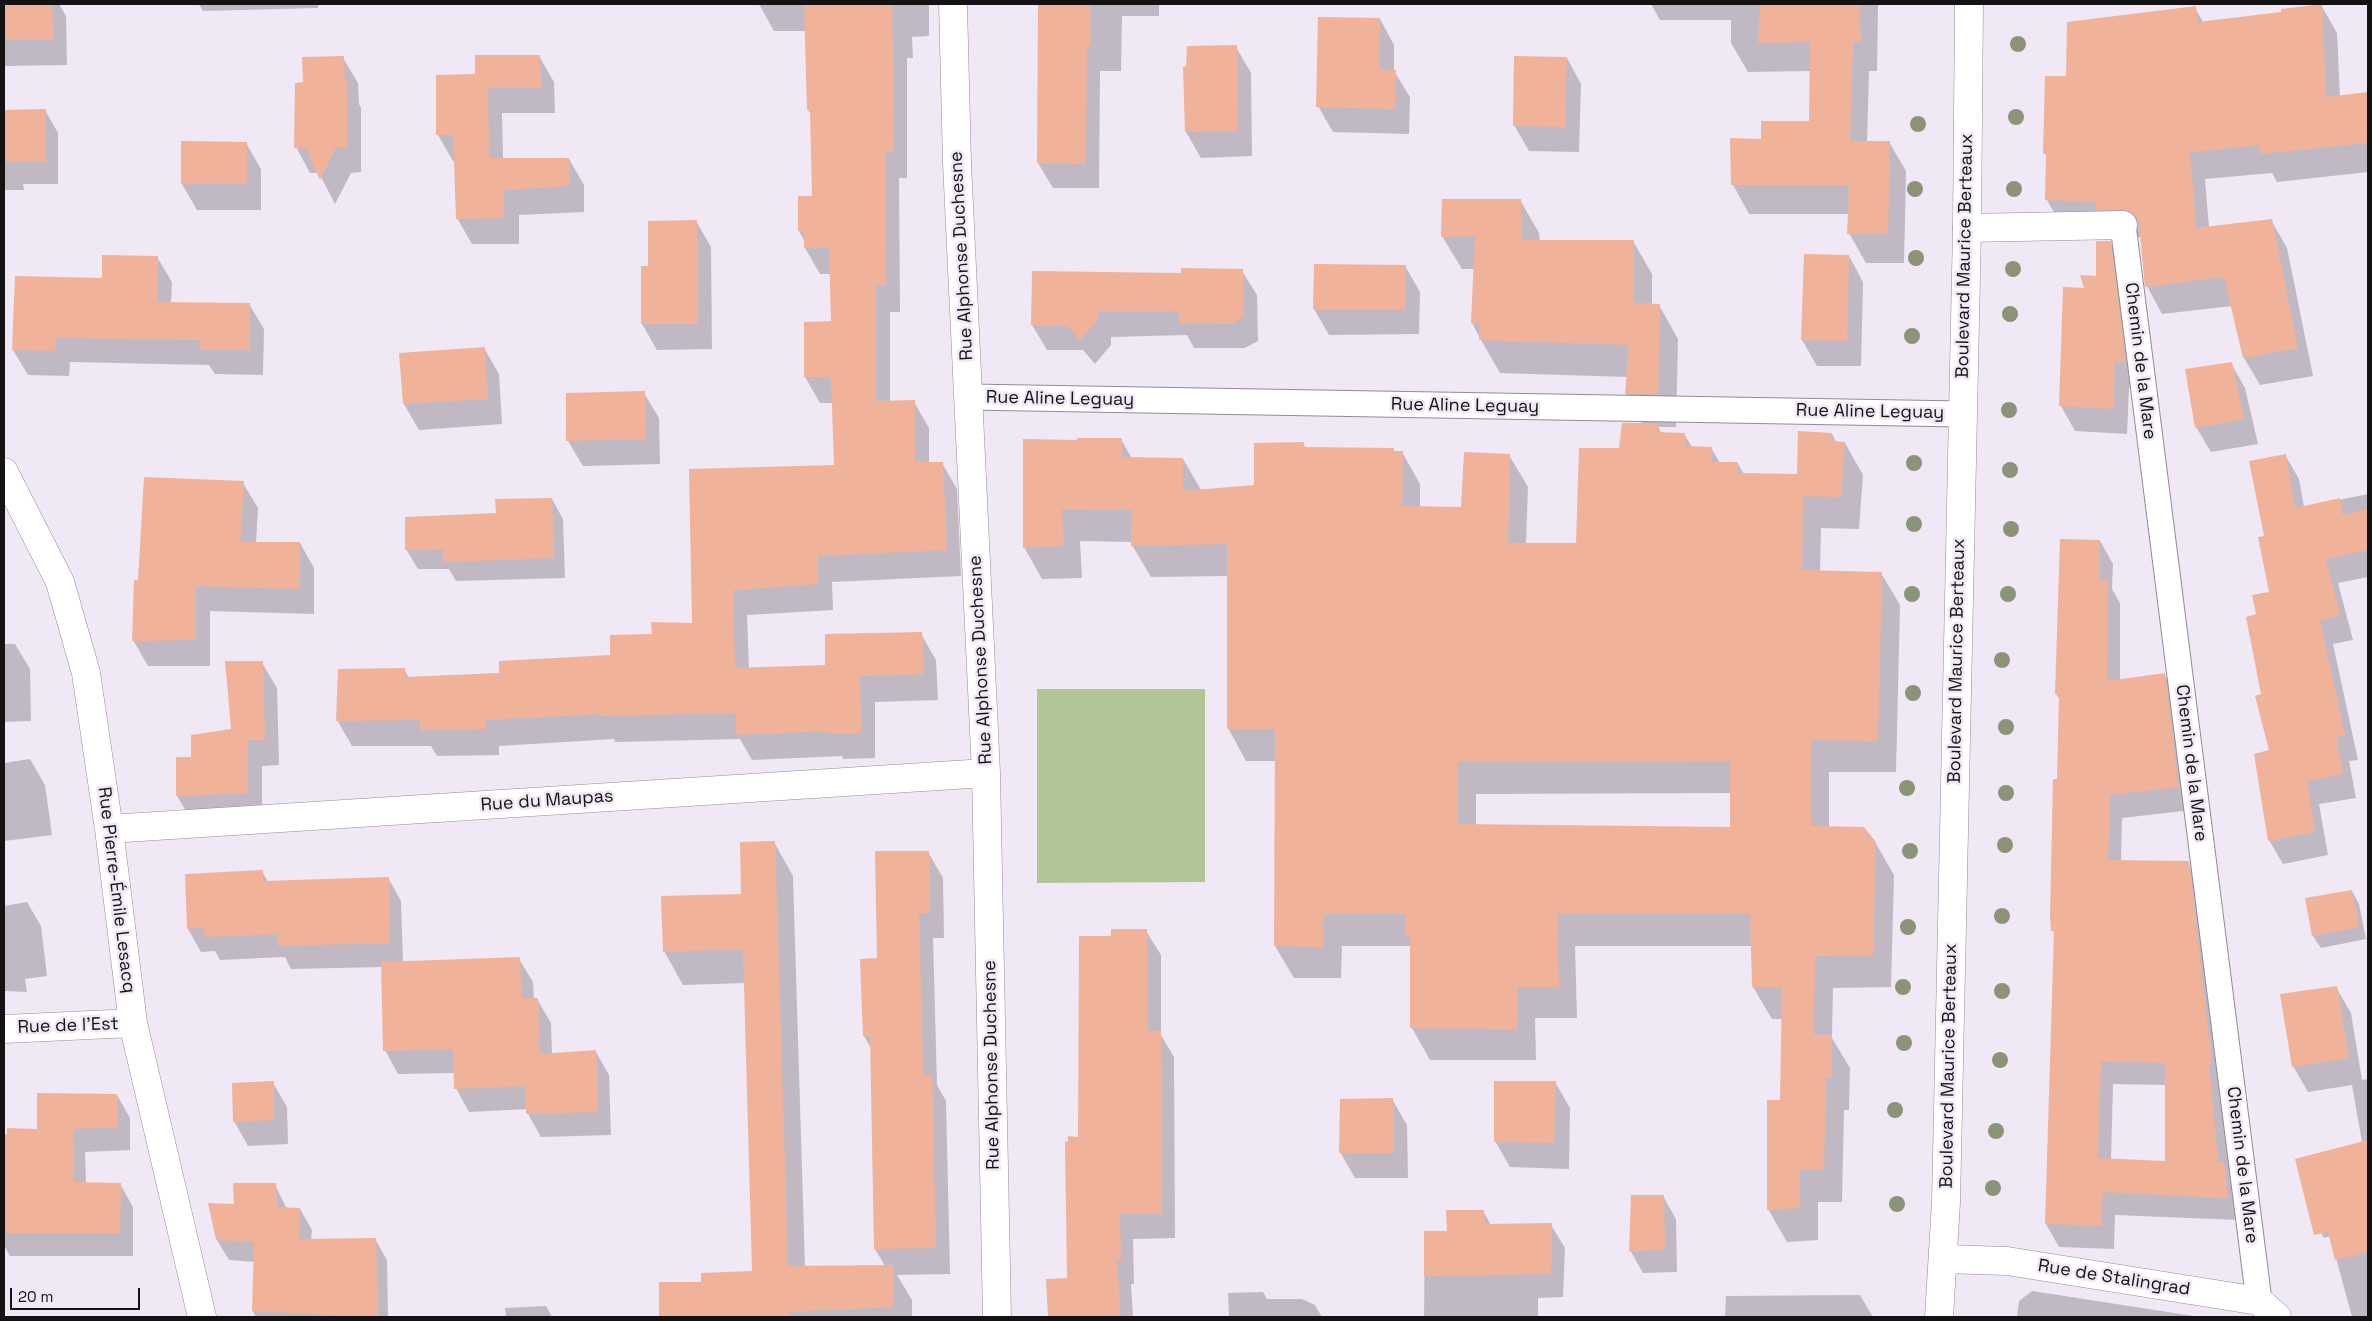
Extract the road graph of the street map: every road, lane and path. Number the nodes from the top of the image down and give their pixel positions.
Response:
1 (953, 4) edge
2 (1969, 4) edge
3 (2123, 225) joint
4 (1967, 228) junction
5 (969, 397) junction
6 (1962, 414) junction
7 (4, 472) edge
8 (986, 773) junction
9 (109, 829) junction
10 (133, 1023) junction
11 (4, 1028) edge
12 (1944, 1259) junction
13 (2268, 1309) edge
14 (202, 1317) edge
15 (997, 1317) edge
16 (1939, 1317) edge

1 - 5 street, Rue Alphonse Duchesne
2 - 4 street, Boulevard Maurice Berteaux
3 - 4 street
3 - 13 lane, Chemin de la Mare
4 - 6 street, Boulevard Maurice Berteaux
5 - 6 lane, Rue Aline Leguay
5 - 8 street, Rue Alphonse Duchesne
6 - 12 street, Boulevard Maurice Berteaux
7 - 9 street, Rue Pierre-Émile Lesacq
8 - 9 street, Rue du Maupas
8 - 15 street, Rue Alphonse Duchesne
9 - 10 street, Rue Pierre-Émile Lesacq
10 - 11 street, Rue de l'Est
10 - 14 street, Rue Pierre-Émile Lesacq
12 - 13 street, Rue de Stalingrad
12 - 16 street, Boulevard Maurice Berteaux

